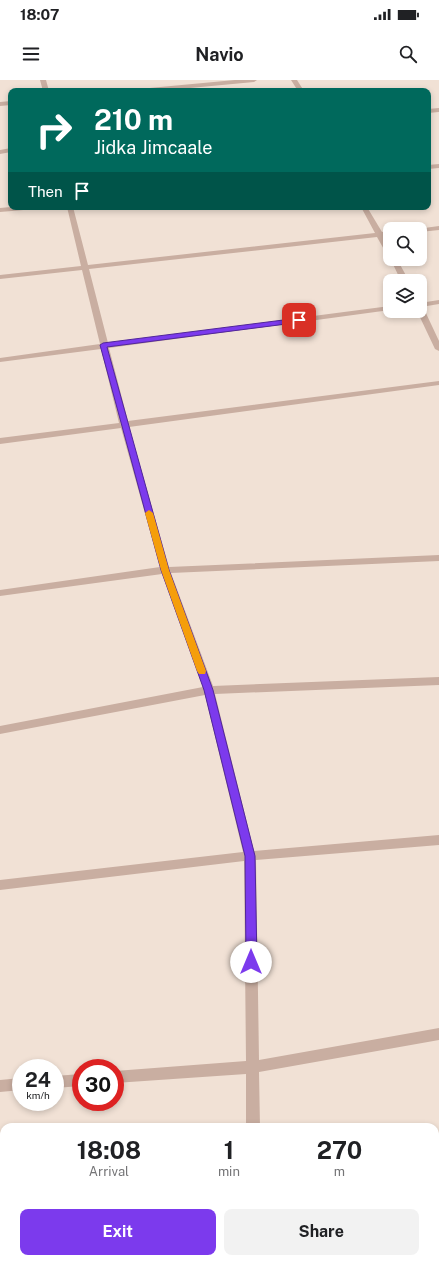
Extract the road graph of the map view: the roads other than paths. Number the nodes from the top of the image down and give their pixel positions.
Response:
1 (254, 80) edge
2 (170, 88) edge
3 (71, 210) edge
4 (366, 210) edge
5 (439, 228) edge
6 (427, 229) edge
7 (380, 234) junction
8 (383, 234) edge
9 (383, 240) edge
10 (84, 269) junction
11 (0, 277) edge
12 (439, 302) edge
13 (427, 304) edge
14 (383, 309) edge
15 (424, 318) edge
16 (103, 345) junction
17 (439, 349) edge
18 (0, 360) edge
19 (439, 383) edge
20 (124, 424) junction
21 (0, 441) edge
22 (439, 558) edge
23 (165, 570) junction
24 (0, 593) edge
25 (439, 681) edge
26 (209, 690) junction
27 (0, 730) edge
28 (439, 840) edge
29 (250, 856) junction
30 (0, 885) edge
31 (439, 1034) edge
32 (252, 1067) junction
33 (124, 1076) edge
34 (12, 1085) edge
35 (0, 1086) edge
36 (253, 1123) edge

1 - 2 street
3 - 10 street
4 - 7 street
5 - 6 street
7 - 8 street
7 - 9 street
7 - 10 street
10 - 11 street
10 - 16 street
12 - 13 street
14 - 16 street
15 - 17 street
16 - 18 street
16 - 20 street
19 - 20 street
20 - 21 street
20 - 23 street
22 - 23 street
23 - 24 street
23 - 26 street
25 - 26 street
26 - 27 street
26 - 29 street
28 - 29 street
29 - 30 street
29 - 32 street
31 - 32 street
32 - 33 street
32 - 36 street
34 - 35 street

